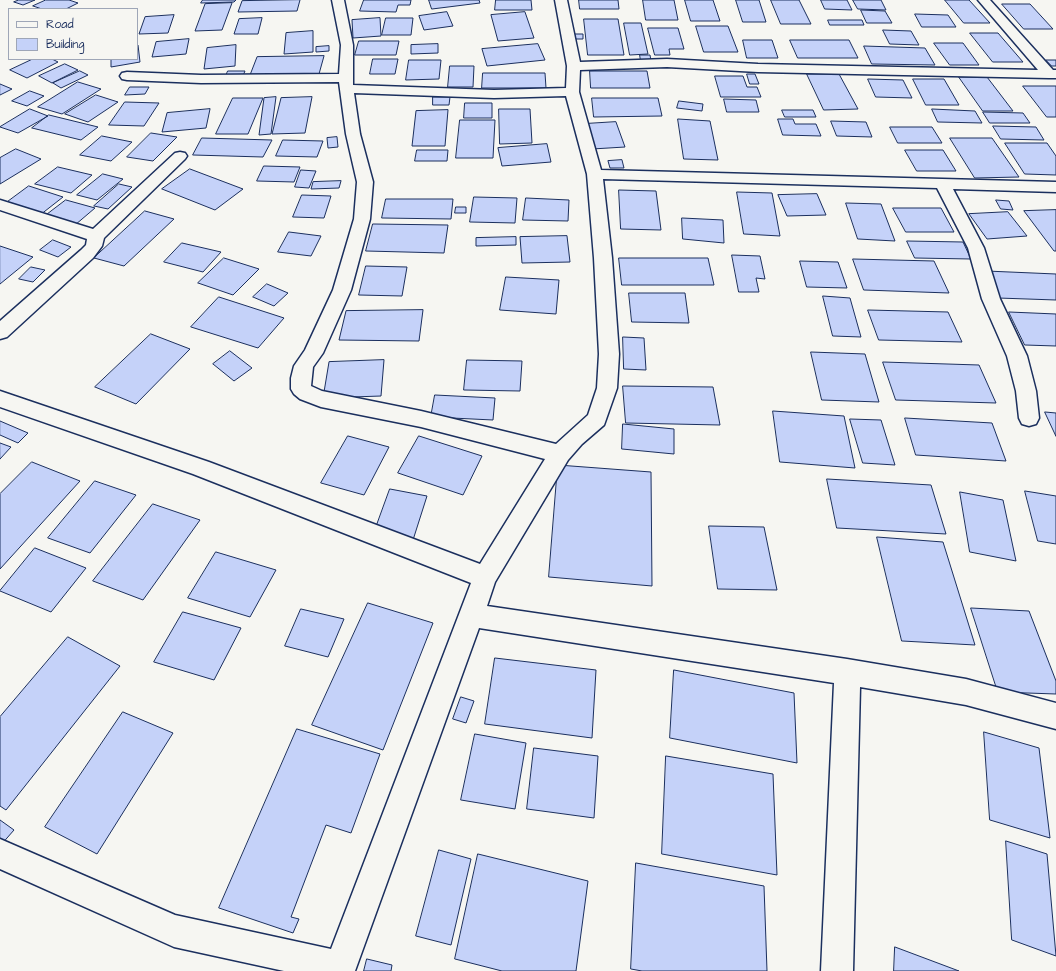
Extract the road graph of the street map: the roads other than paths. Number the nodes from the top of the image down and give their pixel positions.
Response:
1 (342, 0) edge
2 (561, 0) edge
3 (984, 0) edge
4 (574, 66) junction
5 (1053, 74) edge
6 (127, 76) dead end
7 (346, 84) junction
8 (572, 92) junction
9 (180, 156) dead end
10 (595, 174) junction
11 (943, 184) junction
12 (1056, 187) edge
13 (0, 205) edge
14 (96, 236) junction
15 (0, 332) edge
16 (0, 399) edge
17 (1029, 418) dead end
18 (560, 454) junction
19 (485, 577) junction
20 (470, 616) junction
21 (847, 672) junction
22 (1056, 716) edge
23 (0, 854) edge
24 (339, 969) edge
25 (837, 971) edge

1 - 7 street
2 - 4 street
3 - 5 street
4 - 5 street
4 - 8 street
6 - 7 street
7 - 8 street
7 - 18 street
8 - 10 street
9 - 14 street
10 - 11 street
10 - 18 street
11 - 12 street
11 - 17 street
13 - 14 street
14 - 15 street
16 - 19 street
18 - 19 street
19 - 20 street
20 - 21 street
20 - 24 street
21 - 22 street
21 - 25 street
23 - 24 street

